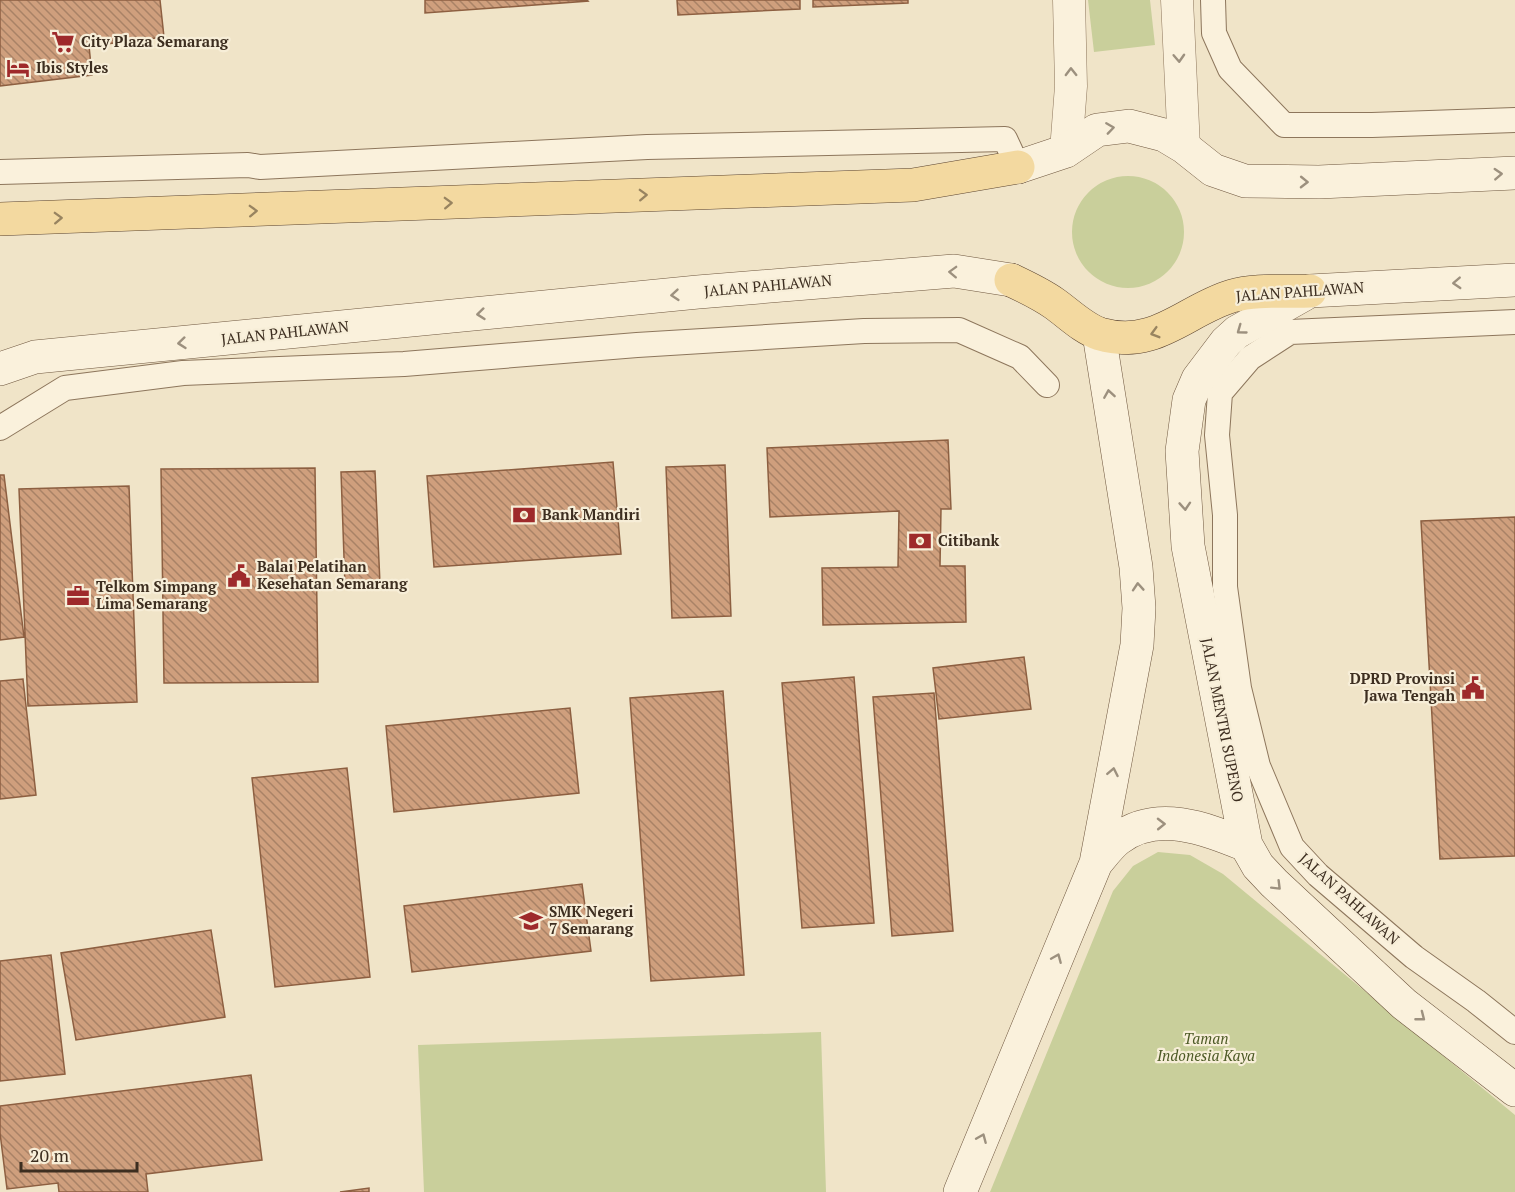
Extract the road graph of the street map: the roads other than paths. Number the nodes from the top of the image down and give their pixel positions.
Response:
1 (1069, 0) edge
2 (1177, 0) edge
3 (1213, 0) edge
4 (1515, 120) edge
5 (1184, 147) junction
6 (1066, 151) junction
7 (1018, 167) junction
8 (0, 172) edge
9 (1515, 173) edge
10 (3, 221) edge
11 (1515, 280) edge
12 (1310, 291) junction
13 (1515, 322) edge
14 (1098, 334) junction
15 (0, 344) edge
16 (35, 357) junction
17 (0, 369) edge
18 (1047, 385) dead end
19 (0, 428) edge
20 (1246, 845) junction
21 (1096, 863) junction
22 (1515, 1032) edge
23 (1515, 1090) edge
24 (960, 1192) edge

6 -> 1 street
2 -> 5 street
3 - 4 street
6 -> 5 main road
5 -> 9 main road
6 - 7 main road
7 - 8 street
10 -> 7 main road
11 -> 12 main road, JALAN PAHLAWAN
12 -> 14 main road, JALAN PAHLAWAN
12 -> 20 main road, JALAN MENTRI SUPENO
13 - 22 street, JALAN PAHLAWAN
14 -> 16 main road, JALAN PAHLAWAN
21 -> 14 main road
15 - 16 main road
16 - 17 main road, JALAN PAHLAWAN
18 - 19 street, JALAN PAHLAWAN
21 -> 20 main road
20 -> 23 main road, JALAN MENTRI SUPENO
24 -> 21 main road

